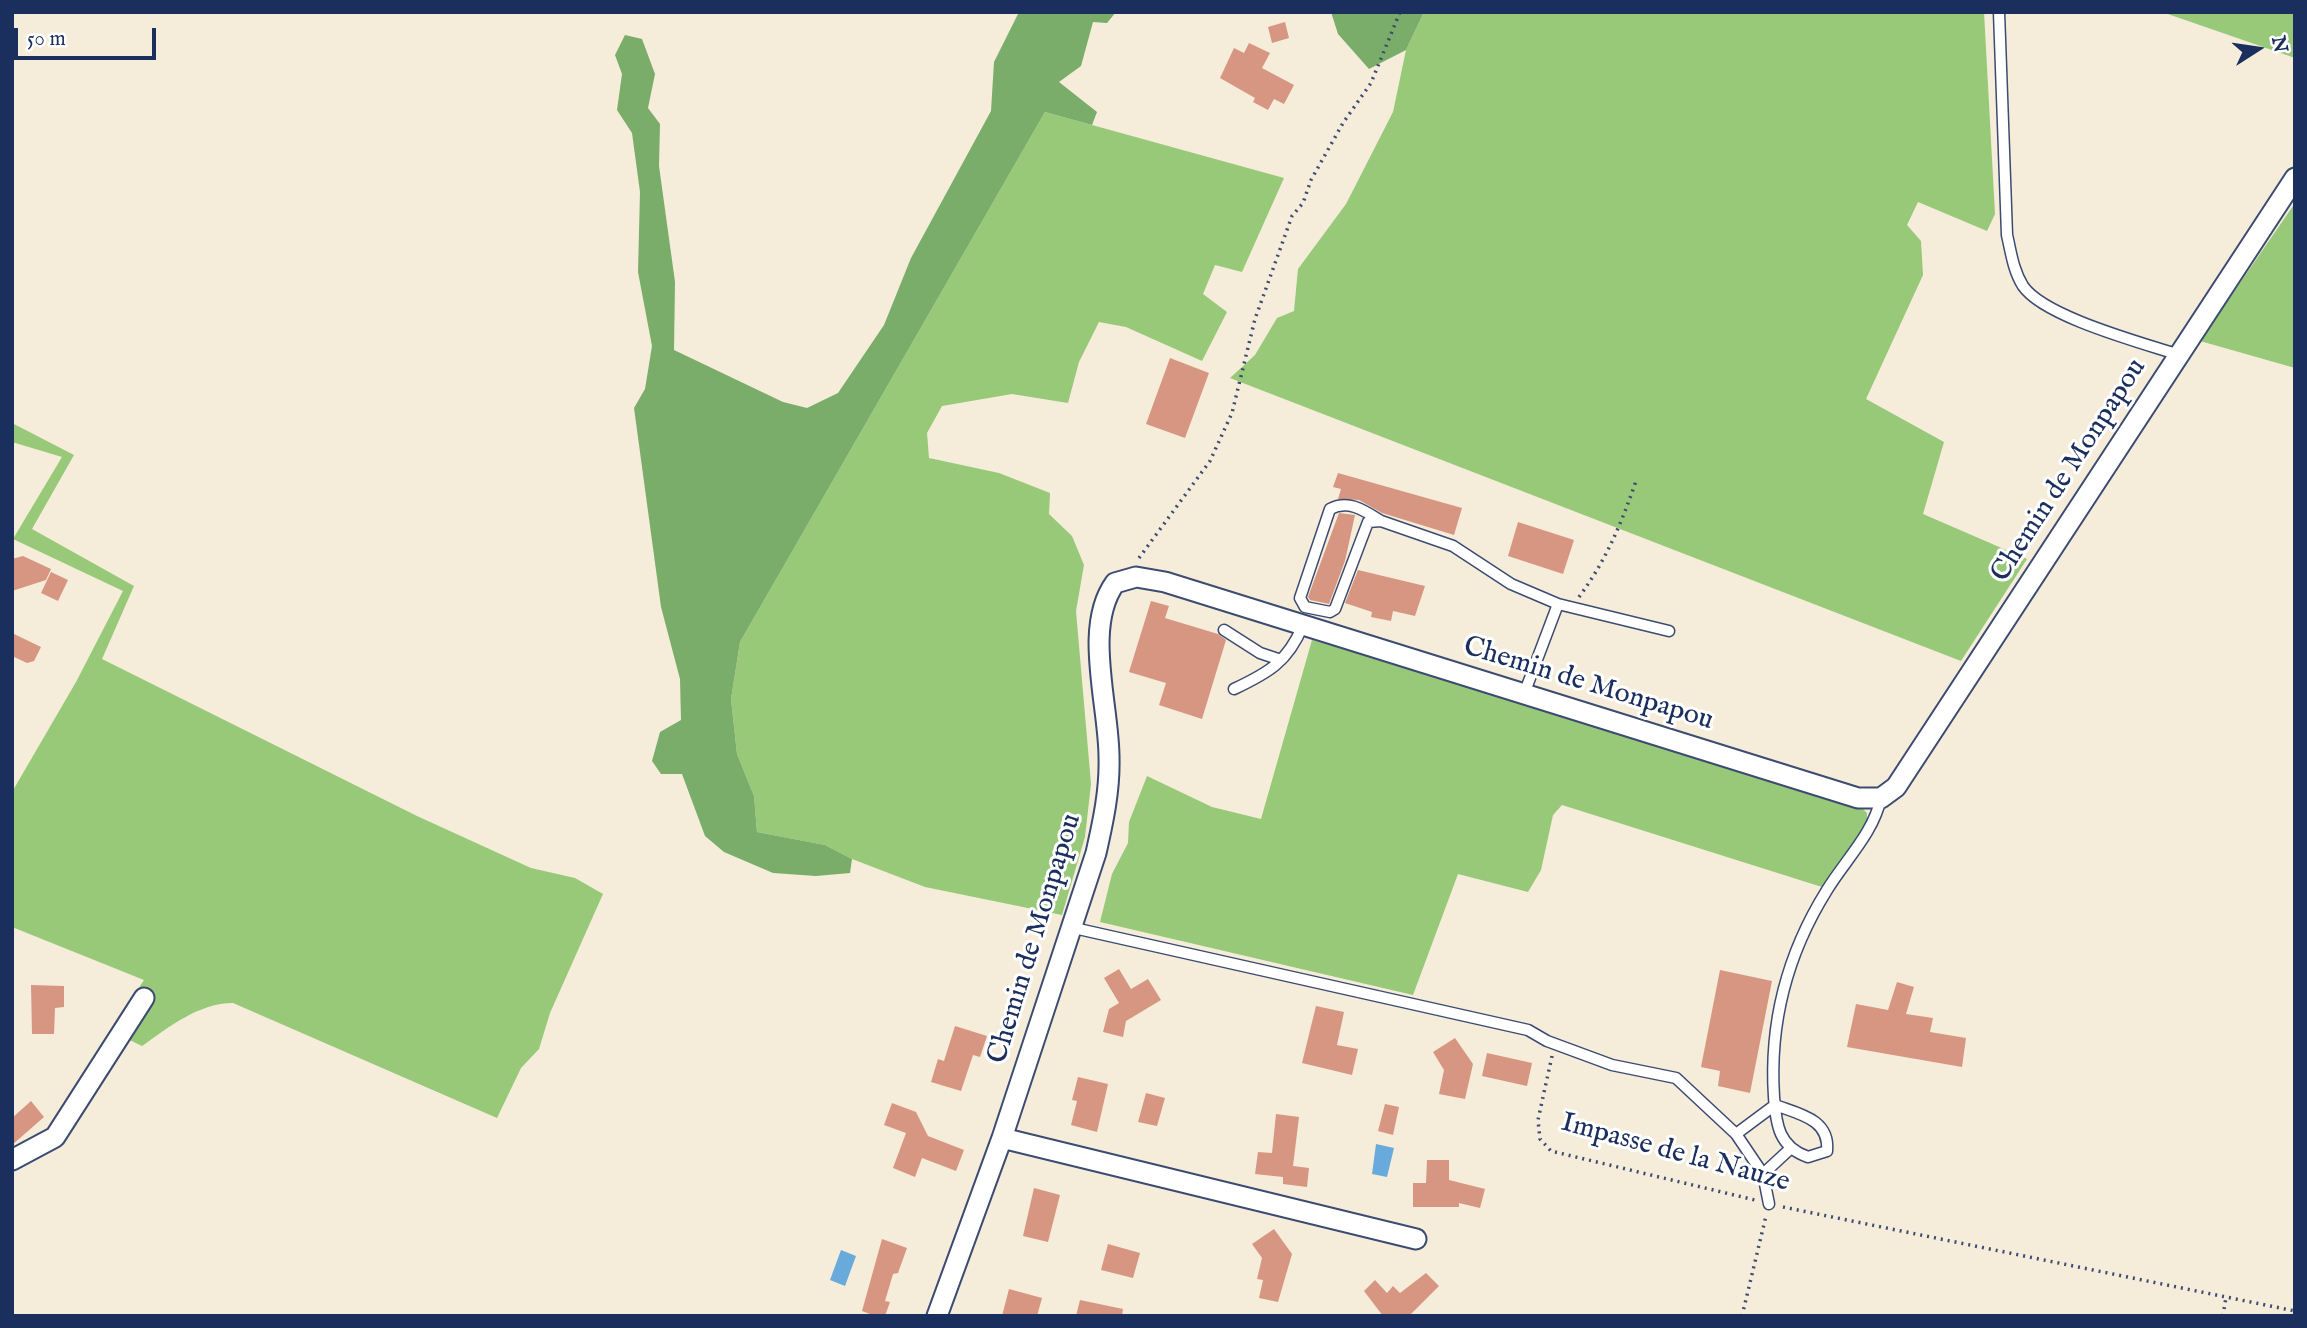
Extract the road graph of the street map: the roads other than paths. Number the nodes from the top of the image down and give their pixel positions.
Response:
1 (1999, 12) edge
2 (2295, 177) edge
3 (2179, 355) junction
4 (1381, 521) junction
5 (1558, 604) junction
6 (1303, 625) junction
7 (1224, 630) dead end
8 (1669, 631) dead end
9 (1281, 660) junction
10 (1234, 689) dead end
11 (1524, 694) junction
12 (1881, 798) junction
13 (1074, 928) junction
14 (144, 998) dead end
15 (1775, 1105) junction
16 (1736, 1134) junction
17 (1002, 1138) junction
18 (1790, 1149) junction
19 (12, 1160) edge
20 (1763, 1174) junction
21 (1769, 1204) road end
22 (1416, 1239) dead end
23 (937, 1316) edge

1 - 3 lane
2 - 3 street, Chemin de Monpapou
3 - 12 street, Chemin de Monpapou
4 - 4 lane
4 - 5 lane
5 - 8 lane
5 - 11 lane
6 - 9 lane
6 - 11 street, Chemin de Monpapou
6 - 13 street, Chemin de Monpapou
7 - 9 lane
9 - 10 lane
11 - 12 street, Chemin de Monpapou
12 - 15 lane
13 - 16 lane
13 - 17 street, Chemin de Monpapou
14 - 19 street
15 - 16 lane
15 - 18 lane
15 - 18 lane
16 - 20 lane
17 - 22 street
17 - 23 street, Chemin de Monpapou
18 - 20 lane
20 - 21 lane

